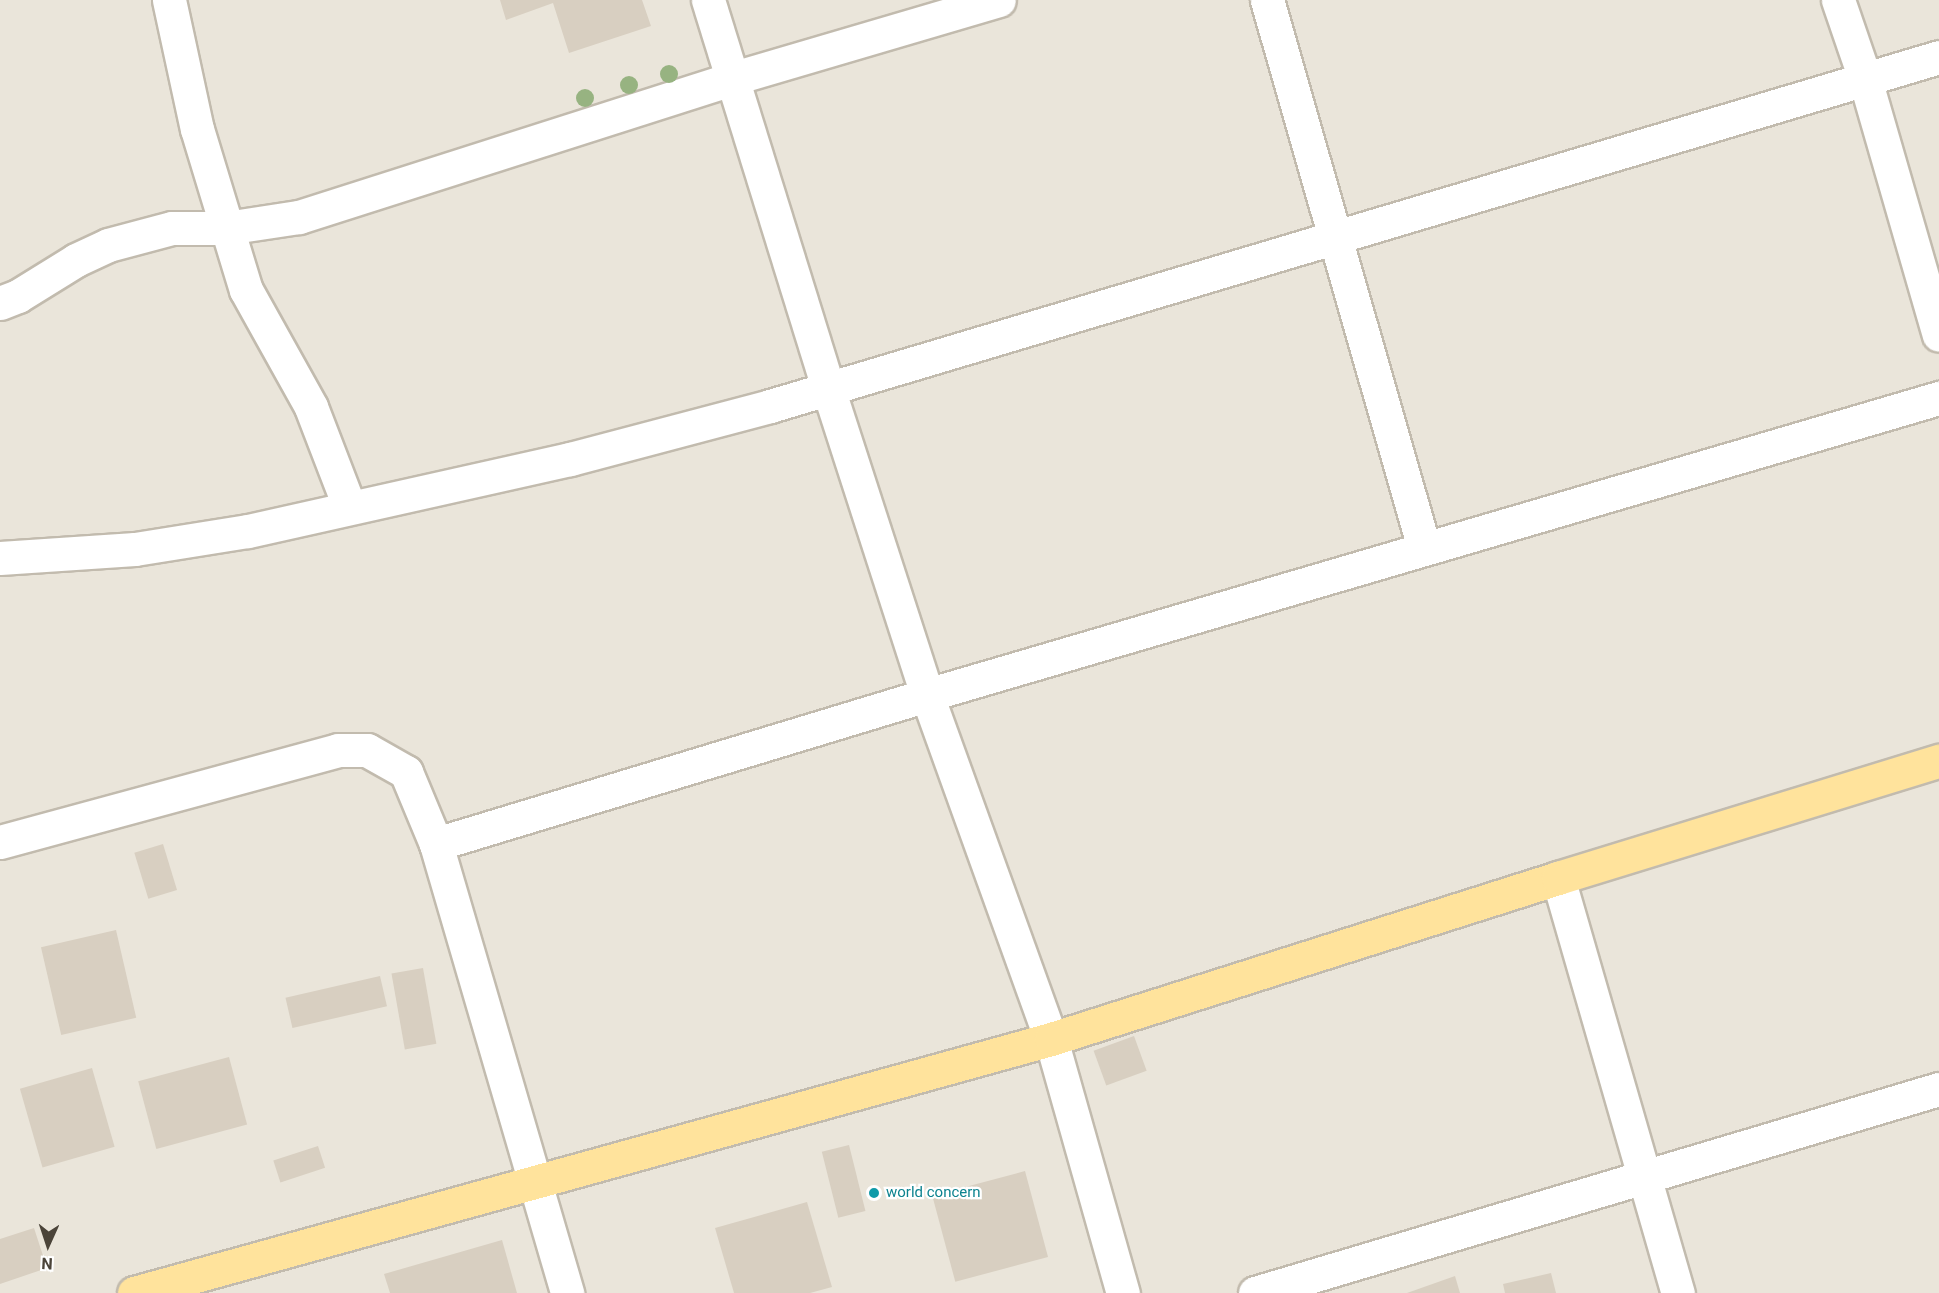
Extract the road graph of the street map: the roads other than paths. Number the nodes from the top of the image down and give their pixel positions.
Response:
1 (169, 0) edge
2 (708, 0) edge
3 (999, 0) edge
4 (1267, 0) edge
5 (1838, 0) edge
6 (1939, 57) edge
7 (734, 78) junction
8 (1864, 79) junction
9 (226, 228) junction
10 (1335, 237) junction
11 (0, 303) edge
12 (1939, 335) edge
13 (828, 388) junction
14 (1939, 398) edge
15 (349, 506) junction
16 (1424, 548) junction
17 (0, 558) edge
18 (927, 695) junction
19 (1939, 761) edge
20 (0, 843) edge
21 (436, 844) junction
22 (1558, 878) junction
23 (1051, 1039) junction
24 (1939, 1089) edge
25 (1646, 1177) junction
26 (533, 1180) junction
27 (134, 1293) edge
28 (567, 1293) edge
29 (1123, 1293) edge
30 (1255, 1293) edge
31 (1678, 1293) edge

1 - 9 street
2 - 7 street
3 - 7 street
4 - 10 street
5 - 8 street
6 - 8 street
7 - 9 street
7 - 13 street
8 - 10 street
8 - 12 street
9 - 11 street
9 - 15 street
10 - 13 street
10 - 16 street
13 - 15 street
13 - 18 street
14 - 16 street
15 - 17 street
16 - 18 street
18 - 21 street
18 - 23 street
19 - 22 main road
20 - 21 street
21 - 26 street
22 - 23 main road
22 - 25 street
23 - 26 main road
23 - 29 street
24 - 25 street
25 - 30 street
25 - 31 street
26 - 27 main road
26 - 28 street

